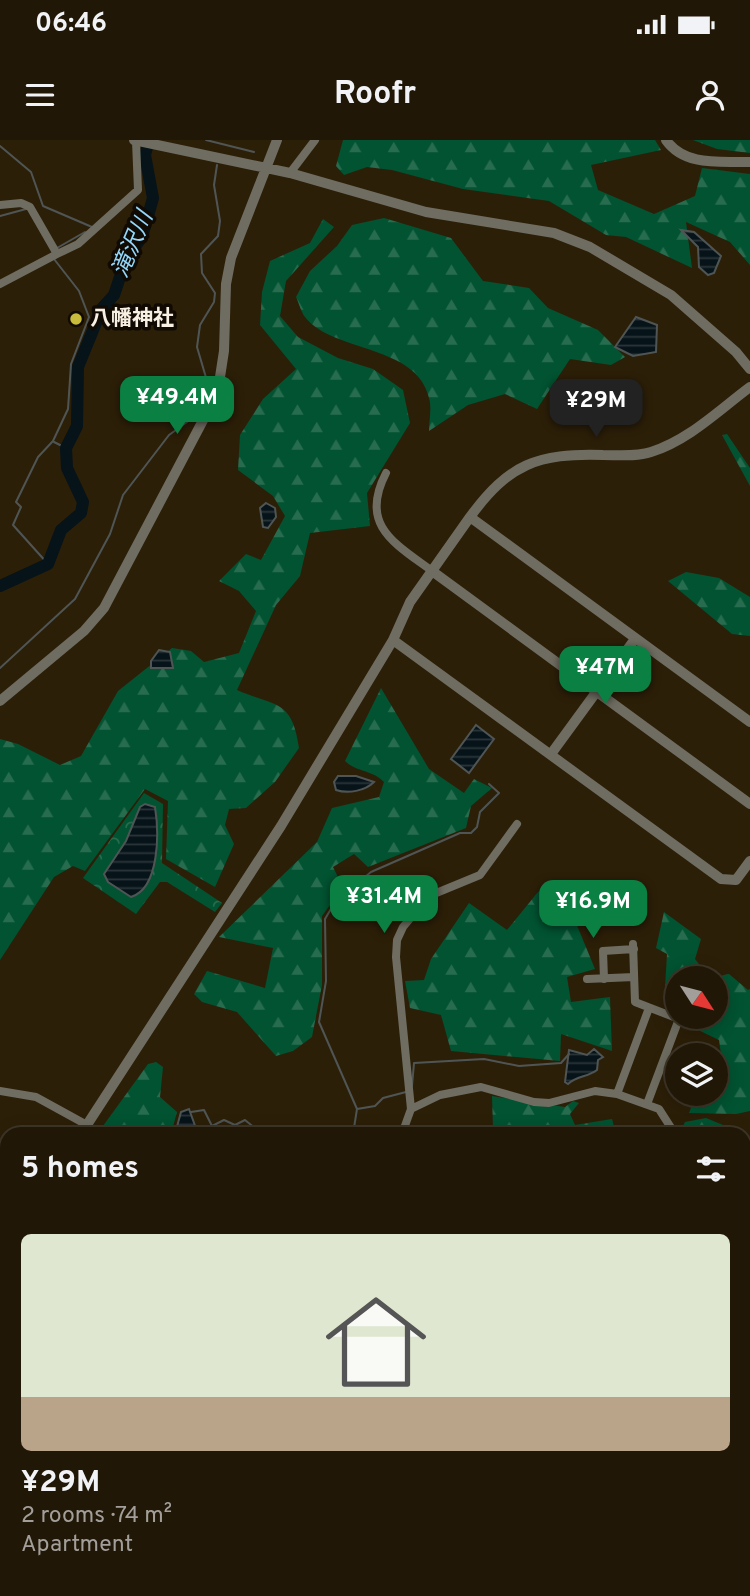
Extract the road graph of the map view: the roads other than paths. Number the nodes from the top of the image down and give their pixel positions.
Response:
1 (135, 140) edge
2 (277, 140) edge
3 (315, 140) edge
4 (666, 140) edge
5 (750, 162) edge
6 (265, 169) junction
7 (290, 173) junction
8 (0, 205) edge
9 (57, 254) junction
10 (0, 284) edge
11 (750, 369) edge
12 (750, 387) edge
13 (386, 473) dead end
14 (470, 517) junction
15 (432, 571) junction
16 (635, 639) junction
17 (393, 640) junction
18 (597, 691) junction
19 (0, 701) edge
20 (750, 722) edge
21 (551, 754) junction
22 (750, 804) edge
23 (517, 824) dead end
24 (750, 862) edge
25 (634, 977) junction
26 (587, 979) dead end
27 (604, 979) junction
28 (649, 1008) junction
29 (0, 1091) edge
30 (617, 1094) junction
31 (647, 1104) junction
32 (411, 1109) junction
33 (81, 1127) edge
34 (85, 1127) edge
35 (405, 1127) edge
36 (671, 1127) edge

1 - 6 street
1 - 9 street
2 - 6 street
3 - 7 street
4 - 5 street
6 - 7 street
6 - 19 street
7 - 11 street
8 - 9 street
9 - 10 street
12 - 14 street
13 - 15 street
14 - 15 street
14 - 16 street
15 - 17 street
15 - 18 street
16 - 18 street
16 - 20 street
17 - 21 street
17 - 34 street
18 - 21 street
18 - 22 street
21 - 24 street
23 - 32 street
25 - 27 street
25 - 27 street
25 - 28 street
26 - 27 street
28 - 30 street
28 - 31 street
29 - 33 street
30 - 31 street
30 - 32 street
31 - 36 street
32 - 35 street

